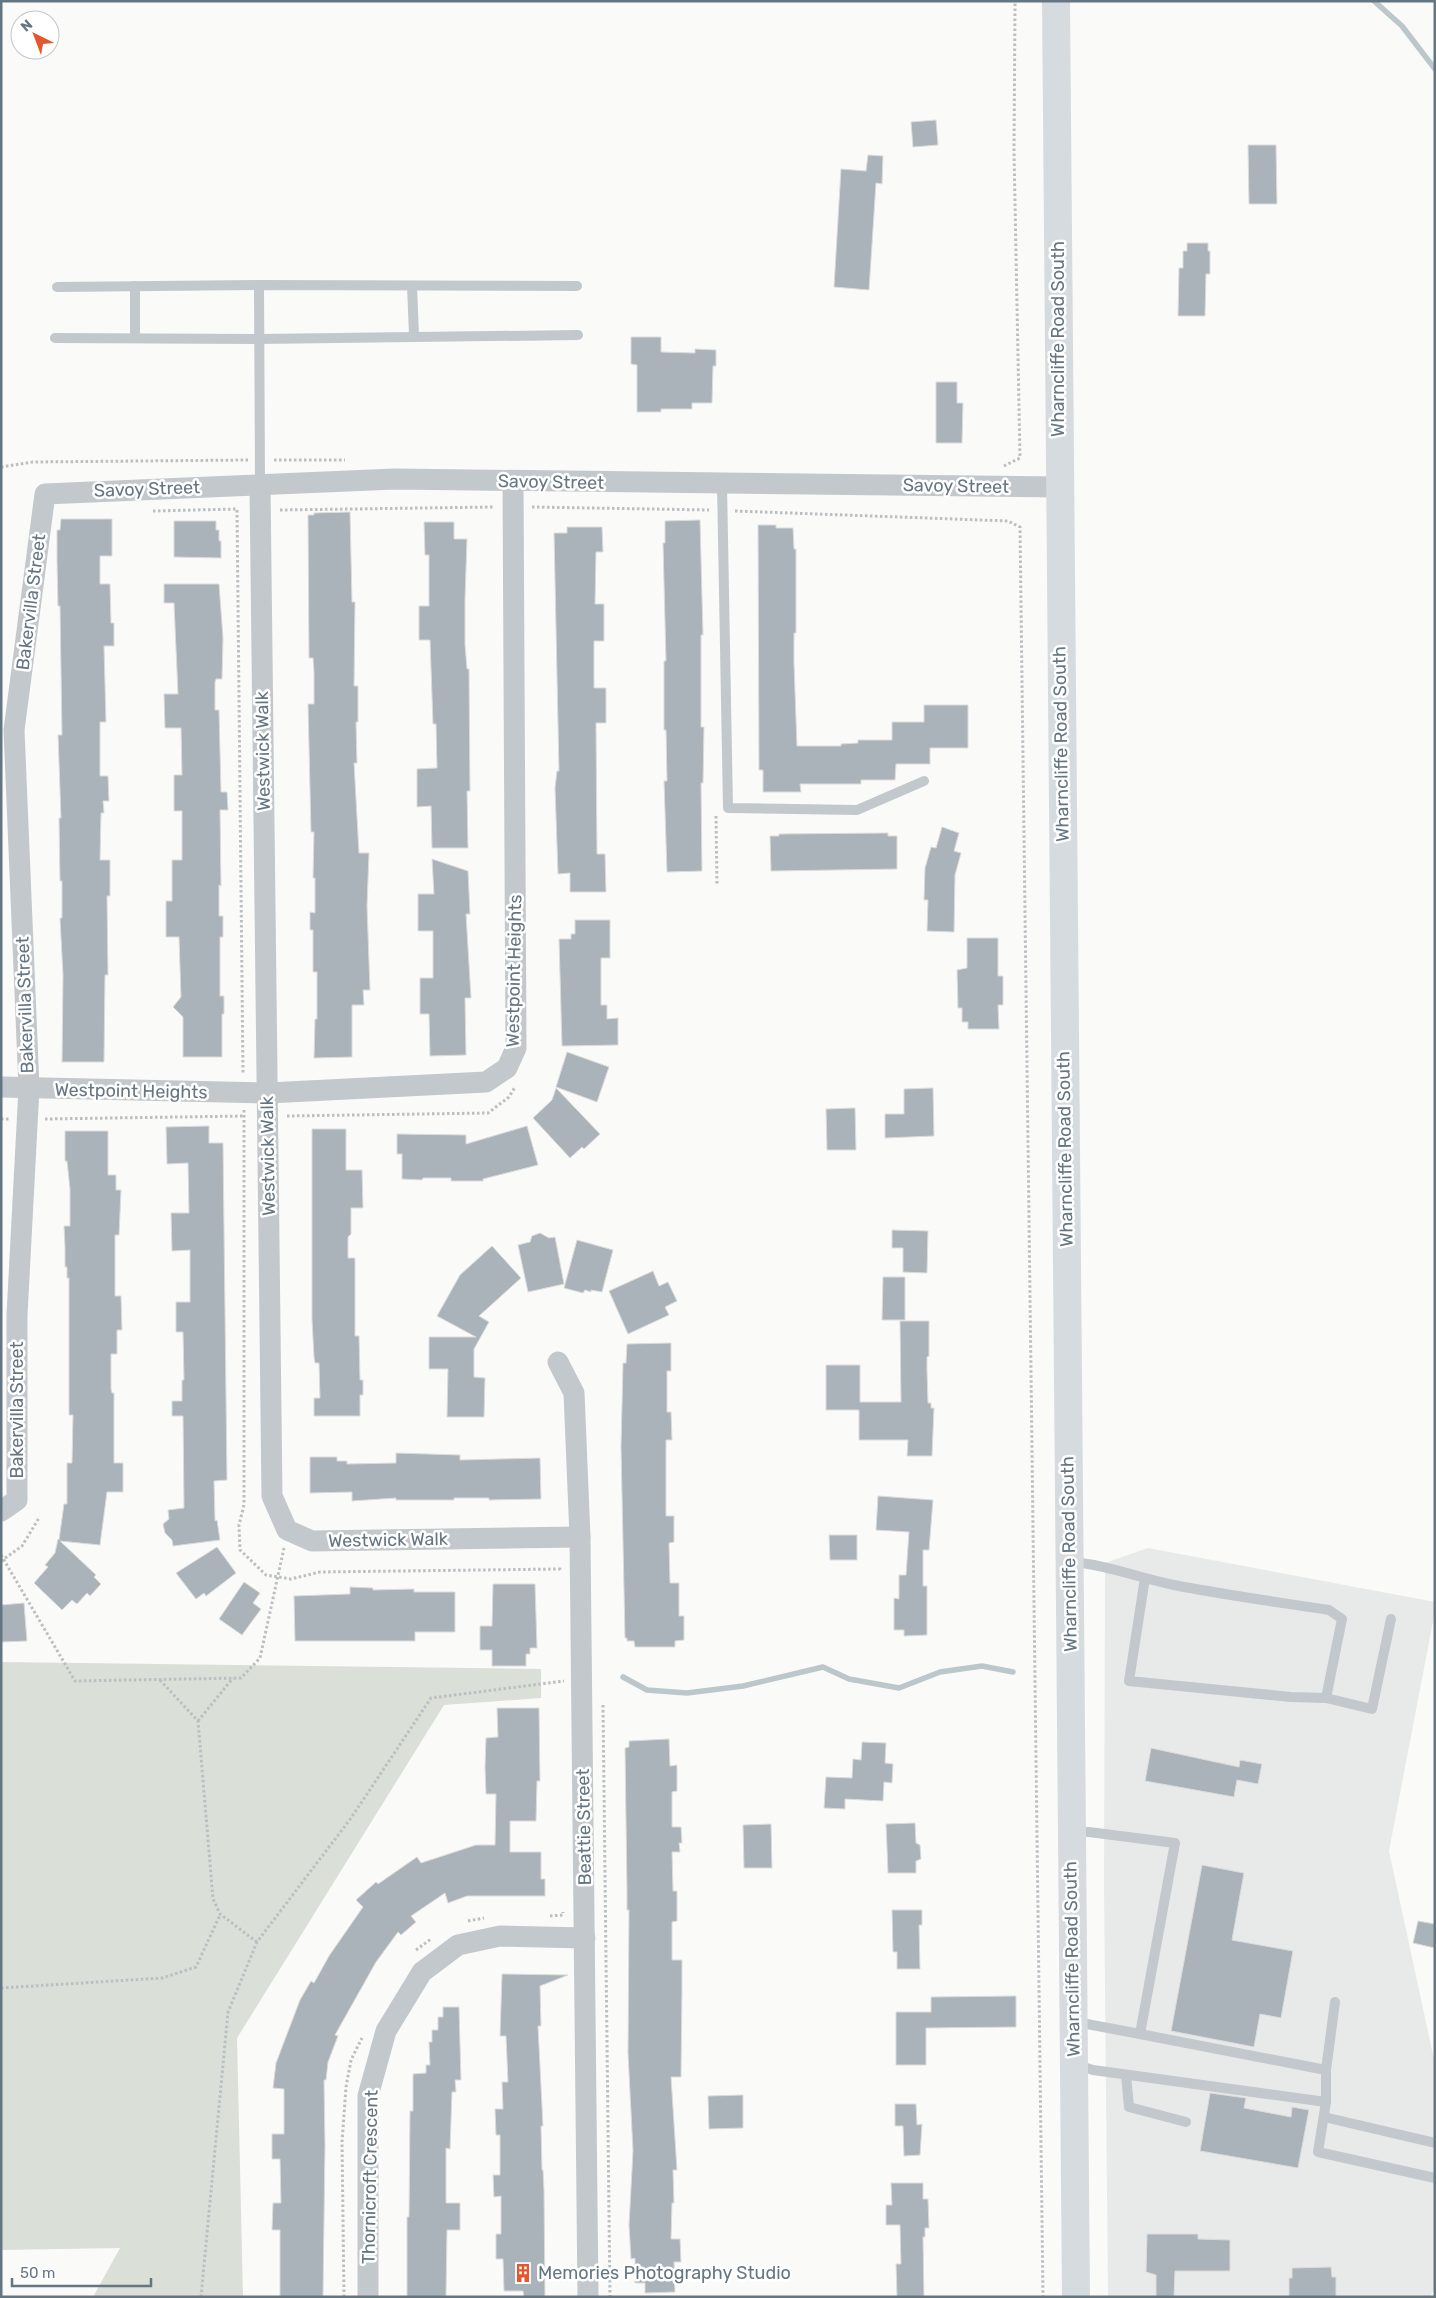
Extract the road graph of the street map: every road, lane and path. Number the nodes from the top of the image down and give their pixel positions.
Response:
1 (1015, 1) edge
2 (1056, 1) edge
3 (259, 285) junction
4 (135, 286) junction
5 (412, 286) junction
6 (577, 286) dead end
7 (57, 287) dead end
8 (578, 335) dead end
9 (414, 336) junction
10 (55, 338) dead end
11 (135, 338) junction
12 (259, 339) junction
13 (1003, 466) dead end
14 (513, 482) junction
15 (722, 484) junction
16 (260, 485) junction
17 (1058, 487) junction
18 (45, 494) joint
19 (503, 507) dead end
20 (529, 507) dead end
21 (237, 509) junction
22 (246, 509) dead end
23 (274, 510) dead end
24 (713, 510) dead end
25 (149, 511) dead end
26 (733, 511) dead end
27 (8, 730) edge
28 (924, 781) dead end
29 (243, 1078) dead end
30 (519, 1081) dead end
31 (1, 1087) edge
32 (29, 1088) junction
33 (268, 1093) junction
34 (244, 1105) dead end
35 (254, 1114) dead end
36 (244, 1115) junction
37 (282, 1116) dead end
38 (38, 1119) dead end
39 (9, 1315) edge
40 (558, 1362) dead end
41 (1, 1511) edge
42 (39, 1518) dead end
43 (288, 1530) junction
44 (580, 1537) junction
45 (1, 1555) edge
46 (1, 1561) edge
47 (1069, 1562) junction
48 (1145, 1578) junction
49 (560, 1579) dead end
50 (1391, 1619) dead end
51 (233, 1678) junction
52 (159, 1679) junction
53 (560, 1679) dead end
54 (582, 1679) junction
55 (560, 1689) dead end
56 (1326, 1698) junction
57 (604, 1716) dead end
58 (198, 1721) junction
59 (1071, 1832) junction
60 (563, 1905) dead end
61 (220, 1914) junction
62 (544, 1916) dead end
63 (486, 1918) dead end
64 (467, 1921) dead end
65 (434, 1937) dead end
66 (586, 1938) junction
67 (257, 1942) junction
68 (414, 1953) dead end
69 (1, 1988) edge
70 (1335, 2002) dead end
71 (1073, 2022) junction
72 (364, 2034) dead end
73 (1140, 2034) junction
74 (1073, 2064) junction
75 (1326, 2070) junction
76 (1126, 2075) junction
77 (1326, 2102) junction
78 (1324, 2117) junction
79 (1186, 2122) dead end
80 (1435, 2143) edge
81 (1435, 2178) edge
82 (201, 2297) edge
83 (344, 2297) edge
84 (368, 2297) edge
85 (588, 2297) edge
86 (610, 2297) edge
87 (1044, 2297) edge
88 (1076, 2297) edge

1 - 13 path
2 - 17 main road, Wharncliffe Road South
3 - 4 lane
3 - 5 lane
3 - 12 lane
4 - 7 lane
4 - 11 lane
5 - 6 lane
5 - 9 lane
8 - 9 lane
9 - 12 lane
10 - 11 lane
11 - 12 lane
12 - 16 lane
14 - 15 street, Savoy Street
14 - 16 street, Savoy Street
14 - 33 street, Westpoint Heights
15 - 17 street, Savoy Street
15 - 28 lane
16 - 18 street, Savoy Street
16 - 33 street, Westwick Walk
17 - 47 main road, Wharncliffe Road South
18 - 27 street, Bakervilla Street
19 - 23 path
20 - 24 path
21 - 22 path
21 - 25 path
21 - 29 path
26 - 87 path
27 - 32 street, Bakervilla Street
30 - 37 path
31 - 32 street, Westpoint Heights
32 - 33 street, Westpoint Heights
32 - 39 street, Bakervilla Street
33 - 43 street, Westwick Walk
34 - 36 path
35 - 36 path
36 - 38 path
36 - 49 path
39 - 41 street, Bakervilla Street
40 - 44 street, Beattie Street
42 - 46 path
43 - 44 street, Westwick Walk
43 - 51 path
44 - 54 street, Beattie Street
45 - 52 path
47 - 48 lane
47 - 59 main road, Wharncliffe Road South
48 - 56 lane
48 - 56 lane
50 - 56 lane
51 - 52 path
51 - 58 path
52 - 58 path
53 - 55 path
54 - 66 street, Beattie Street
54 - 67 path
57 - 86 path
58 - 61 path
59 - 71 main road, Wharncliffe Road South
59 - 73 lane
60 - 62 path
61 - 67 path
61 - 69 path
63 - 64 path
65 - 68 path
66 - 84 street, Thornicroft Crescent
66 - 85 street, Beattie Street
67 - 82 path
70 - 75 lane
71 - 73 lane
71 - 74 main road, Wharncliffe Road South
72 - 83 path
73 - 75 lane
74 - 76 lane
74 - 88 main road, Wharncliffe Road South
75 - 77 lane
76 - 77 lane
76 - 79 lane
77 - 78 lane
78 - 80 lane
78 - 81 lane

